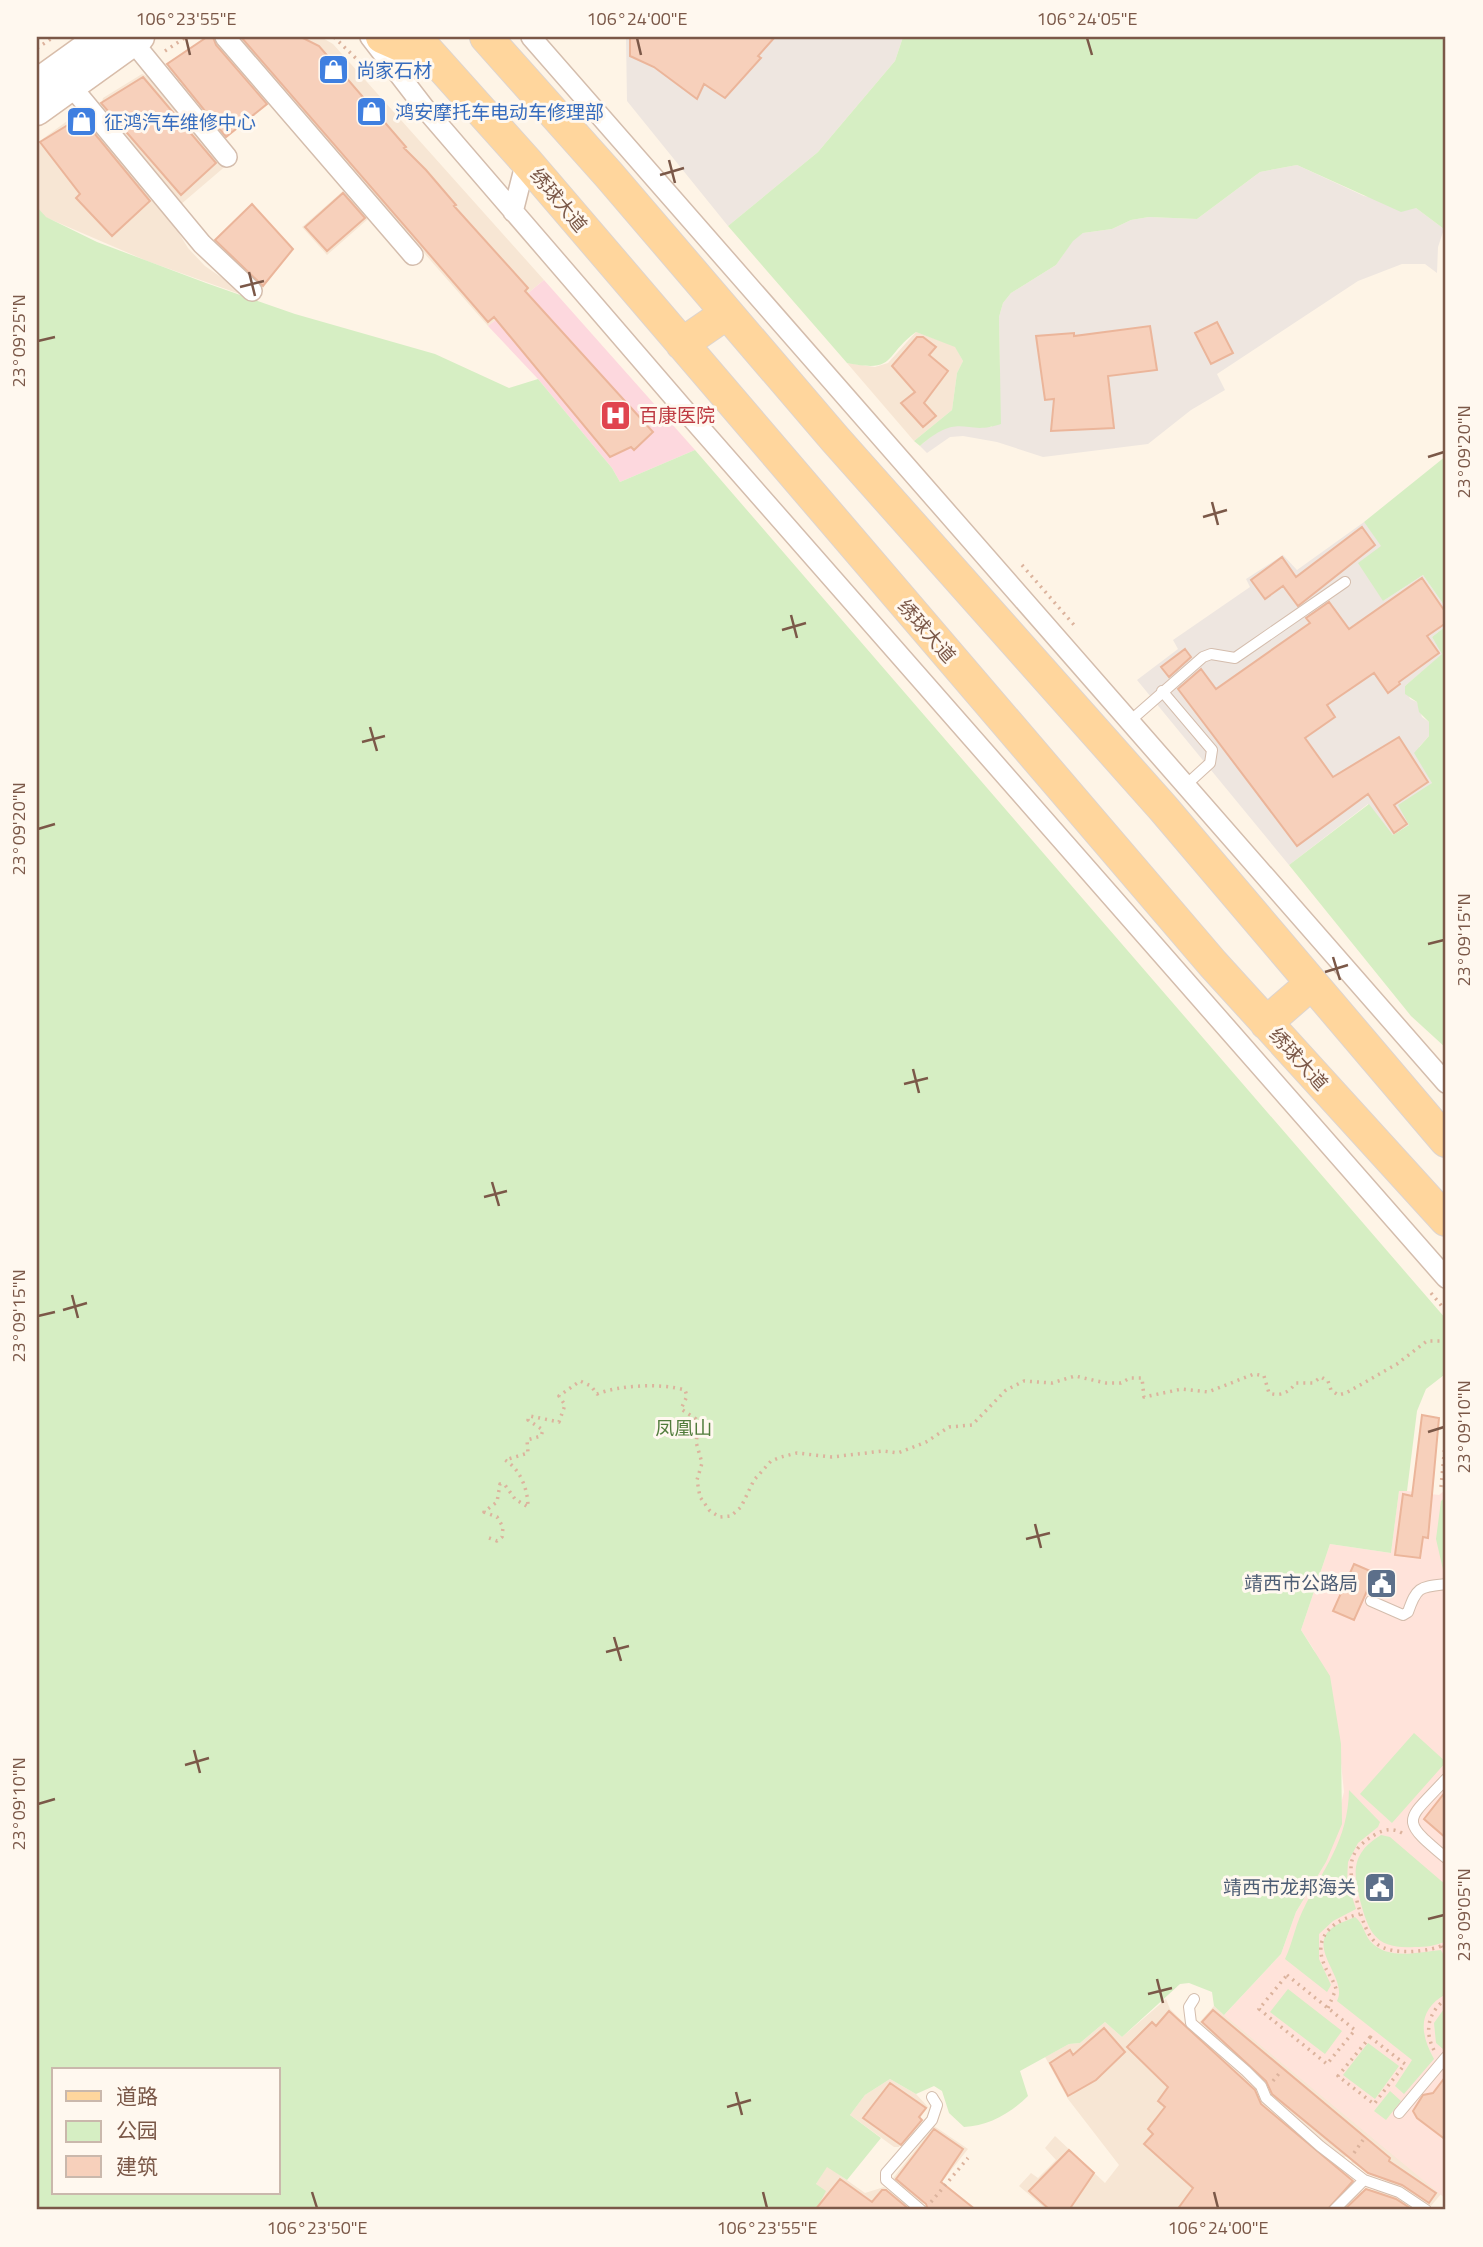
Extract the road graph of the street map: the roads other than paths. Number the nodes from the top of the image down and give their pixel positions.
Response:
1 (101, 37) edge
2 (225, 37) edge
3 (370, 37) edge
4 (382, 37) edge
5 (415, 37) edge
6 (486, 37) edge
7 (531, 37) edge
8 (136, 39) edge
9 (438, 62) junction
10 (37, 83) edge
11 (71, 86) junction
12 (595, 108) junction
13 (37, 111) edge
14 (577, 138) junction
15 (227, 157) dead end
16 (526, 161) junction
17 (513, 212) junction
18 (413, 255) dead end
19 (252, 291) dead end
20 (727, 313) junction
21 (682, 344) junction
22 (1345, 582) dead end
23 (1018, 595) junction
24 (999, 622) junction
25 (1162, 691) junction
26 (1114, 702) junction
27 (1130, 721) junction
28 (1103, 738) junction
29 (1183, 780) junction
30 (1163, 808) junction
31 (1233, 838) junction
32 (1214, 867) junction
33 (1213, 964) junction
34 (1311, 984) junction
35 (1266, 1023) junction
36 (1230, 1033) junction
37 (1446, 1083) edge
38 (1446, 1141) edge
39 (1446, 1220) edge
40 (1446, 1278) edge
41 (1446, 1584) edge
42 (1371, 1601) dead end
43 (1446, 1779) edge
44 (1446, 1858) edge
45 (1194, 1999) dead end
46 (1443, 2061) edge
47 (932, 2097) dead end
48 (1399, 2113) dead end
49 (1364, 2180) junction
50 (925, 2208) edge
51 (1334, 2210) edge
52 (1426, 2210) edge

1 - 10 main road
2 - 18 street
3 - 17 street
4 - 9 main road
5 - 9 main road, 绣球大道
6 - 14 main road
7 - 12 street
8 - 11 main road
8 - 15 street
9 - 16 main road, 绣球大道
11 - 13 main road
11 - 19 street
12 - 14 street
12 - 23 street
14 - 20 main road
16 - 17 street
16 - 21 main road, 绣球大道
17 - 36 street
20 - 21 main road
20 - 24 main road
21 - 33 main road, 绣球大道
22 - 25 lane
23 - 24 street
23 - 26 street
24 - 28 main road
25 - 27 lane
25 - 29 lane
26 - 27 street
26 - 28 street
27 - 29 street
28 - 30 main road
29 - 30 street
29 - 31 street
30 - 32 main road
31 - 32 street
31 - 37 street
32 - 34 main road
33 - 35 main road, 绣球大道
33 - 36 street
34 - 35 main road
34 - 38 main road
35 - 39 main road, 绣球大道
36 - 40 street
41 - 42 lane
43 - 44 lane
45 - 49 lane
46 - 48 lane
47 - 50 lane
49 - 51 lane
49 - 52 lane

